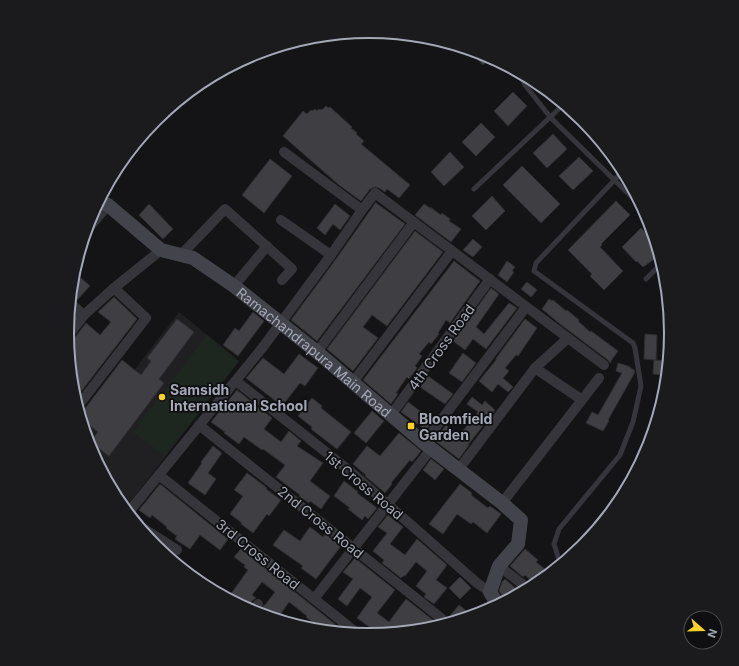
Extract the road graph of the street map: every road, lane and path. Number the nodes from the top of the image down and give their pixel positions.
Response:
1 (524, 82) edge
2 (560, 108) edge
3 (550, 118) junction
4 (284, 152) dead end
5 (619, 175) edge
6 (614, 180) junction
7 (474, 189) dead end
8 (630, 196) edge
9 (104, 204) edge
10 (362, 210) junction
11 (281, 220) dead end
12 (414, 222) junction
13 (267, 246) junction
14 (161, 250) junction
15 (452, 251) junction
16 (331, 255) junction
17 (181, 256) junction
18 (657, 268) edge
19 (490, 279) junction
20 (646, 279) dead end
21 (282, 280) dead end
22 (234, 286) junction
23 (114, 288) junction
24 (526, 307) junction
25 (76, 308) edge
26 (84, 315) junction
27 (280, 323) junction
28 (74, 328) edge
29 (568, 338) junction
30 (317, 352) junction
31 (604, 366) dead end
32 (535, 368) junction
33 (599, 378) dead end
34 (236, 381) junction
35 (353, 382) junction
36 (83, 400) edge
37 (582, 400) junction
38 (391, 415) junction
39 (199, 426) junction
40 (427, 446) junction
41 (459, 469) junction
42 (158, 475) junction
43 (502, 503) junction
44 (388, 504) junction
45 (132, 508) edge
46 (159, 540) edge
47 (354, 548) junction
48 (177, 550) dead end
49 (558, 560) edge
50 (499, 566) junction
51 (523, 584) edge
52 (490, 592) junction
53 (314, 599) junction
54 (495, 600) edge
55 (441, 619) edge
56 (349, 627) edge

1 - 3 lane
2 - 3 lane
3 - 6 lane
3 - 7 lane
4 - 10 street
5 - 6 lane
6 - 8 lane
6 - 49 lane
9 - 14 street, Ramachandrapura Main Road
10 - 12 street
10 - 16 street
11 - 16 street
12 - 15 street
12 - 30 street
13 - 17 street
13 - 21 street
13 - 22 street
14 - 17 street, Ramachandrapura Main Road
14 - 23 street
15 - 19 street
15 - 35 street
16 - 27 street
17 - 22 street, Ramachandrapura Main Road
18 - 20 lane
19 - 24 street
19 - 38 street, 4th Cross Road
22 - 27 street, Ramachandrapura Main Road
23 - 26 street
23 - 36 street
24 - 29 street
24 - 40 street
25 - 26 street
26 - 28 street
27 - 30 street, Ramachandrapura Main Road
27 - 34 street
29 - 31 street
29 - 32 street
30 - 35 street, Ramachandrapura Main Road
32 - 37 street
32 - 41 street
33 - 37 street
34 - 39 street
34 - 44 street, 1st Cross Road
35 - 38 street, Ramachandrapura Main Road
37 - 43 street
38 - 40 street, Ramachandrapura Main Road
39 - 42 street
39 - 47 street, 2nd Cross Road
40 - 41 street, Ramachandrapura Main Road
40 - 44 street
41 - 43 street, Ramachandrapura Main Road
42 - 45 street
42 - 53 street, 3rd Cross Road
43 - 50 street, Ramachandrapura Main Road
44 - 47 street
44 - 52 street, 1st Cross Road
46 - 48 street
47 - 53 street
47 - 55 street, 2nd Cross Road
50 - 51 street
50 - 52 street, Ramachandrapura Main Road
52 - 54 street
53 - 56 street, 3rd Cross Road

